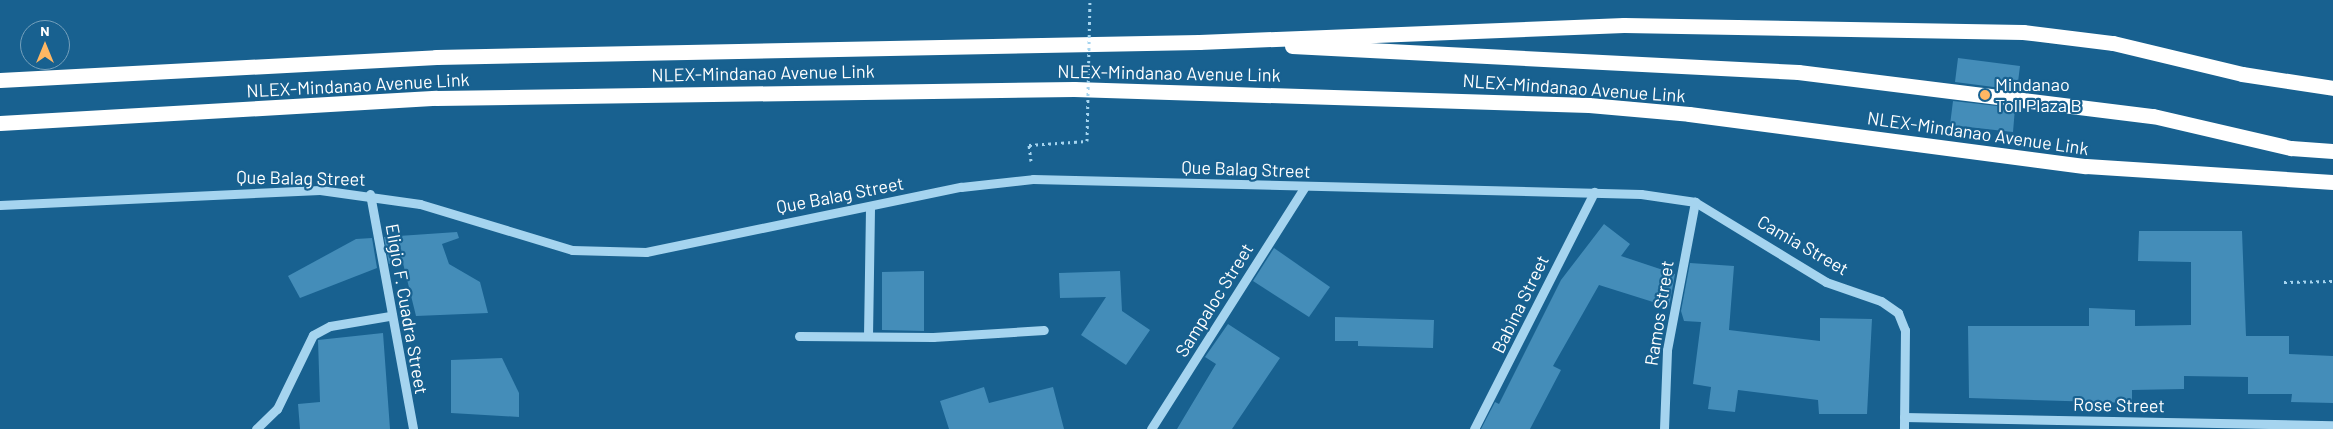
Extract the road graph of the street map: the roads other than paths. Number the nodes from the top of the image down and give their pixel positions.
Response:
1 (1199, 42) junction
2 (0, 80) edge
3 (2333, 88) edge
4 (0, 123) edge
5 (2333, 151) edge
6 (2333, 182) edge
7 (1304, 188) junction
8 (1594, 192) junction
9 (370, 194) junction
10 (1695, 202) junction
11 (0, 205) edge
12 (870, 206) junction
13 (390, 316) junction
14 (1044, 330) dead end
15 (799, 336) dead end
16 (868, 336) junction
17 (1904, 417) junction
18 (2333, 425) edge
19 (256, 429) edge
20 (413, 429) edge
21 (1151, 429) edge
22 (1474, 429) edge
23 (1664, 429) edge
24 (1904, 429) edge

1 - 2 highway, NLEX-Mindanao Avenue Link
1 - 3 highway, NLEX-Mindanao Avenue Link
1 - 5 highway, NLEX-Mindanao Avenue Link
4 - 6 highway, NLEX-Mindanao Avenue Link
7 - 8 street, Que Balag Street
7 - 12 street, Que Balag Street
7 - 21 street, Sampaloc Street
8 - 10 street, Que Balag Street
8 - 22 street, Babina Street
9 - 11 street, Que Balag Street
9 - 12 street, Que Balag Street
9 - 13 street, Eligio F. Cuadra Street
10 - 17 street, Camia Street
10 - 23 street, Ramos Street
12 - 16 street
13 - 19 street
13 - 20 street, Eligio F. Cuadra Street
14 - 16 street
15 - 16 street
17 - 18 street, Rose Street
17 - 24 street, Camia Street

